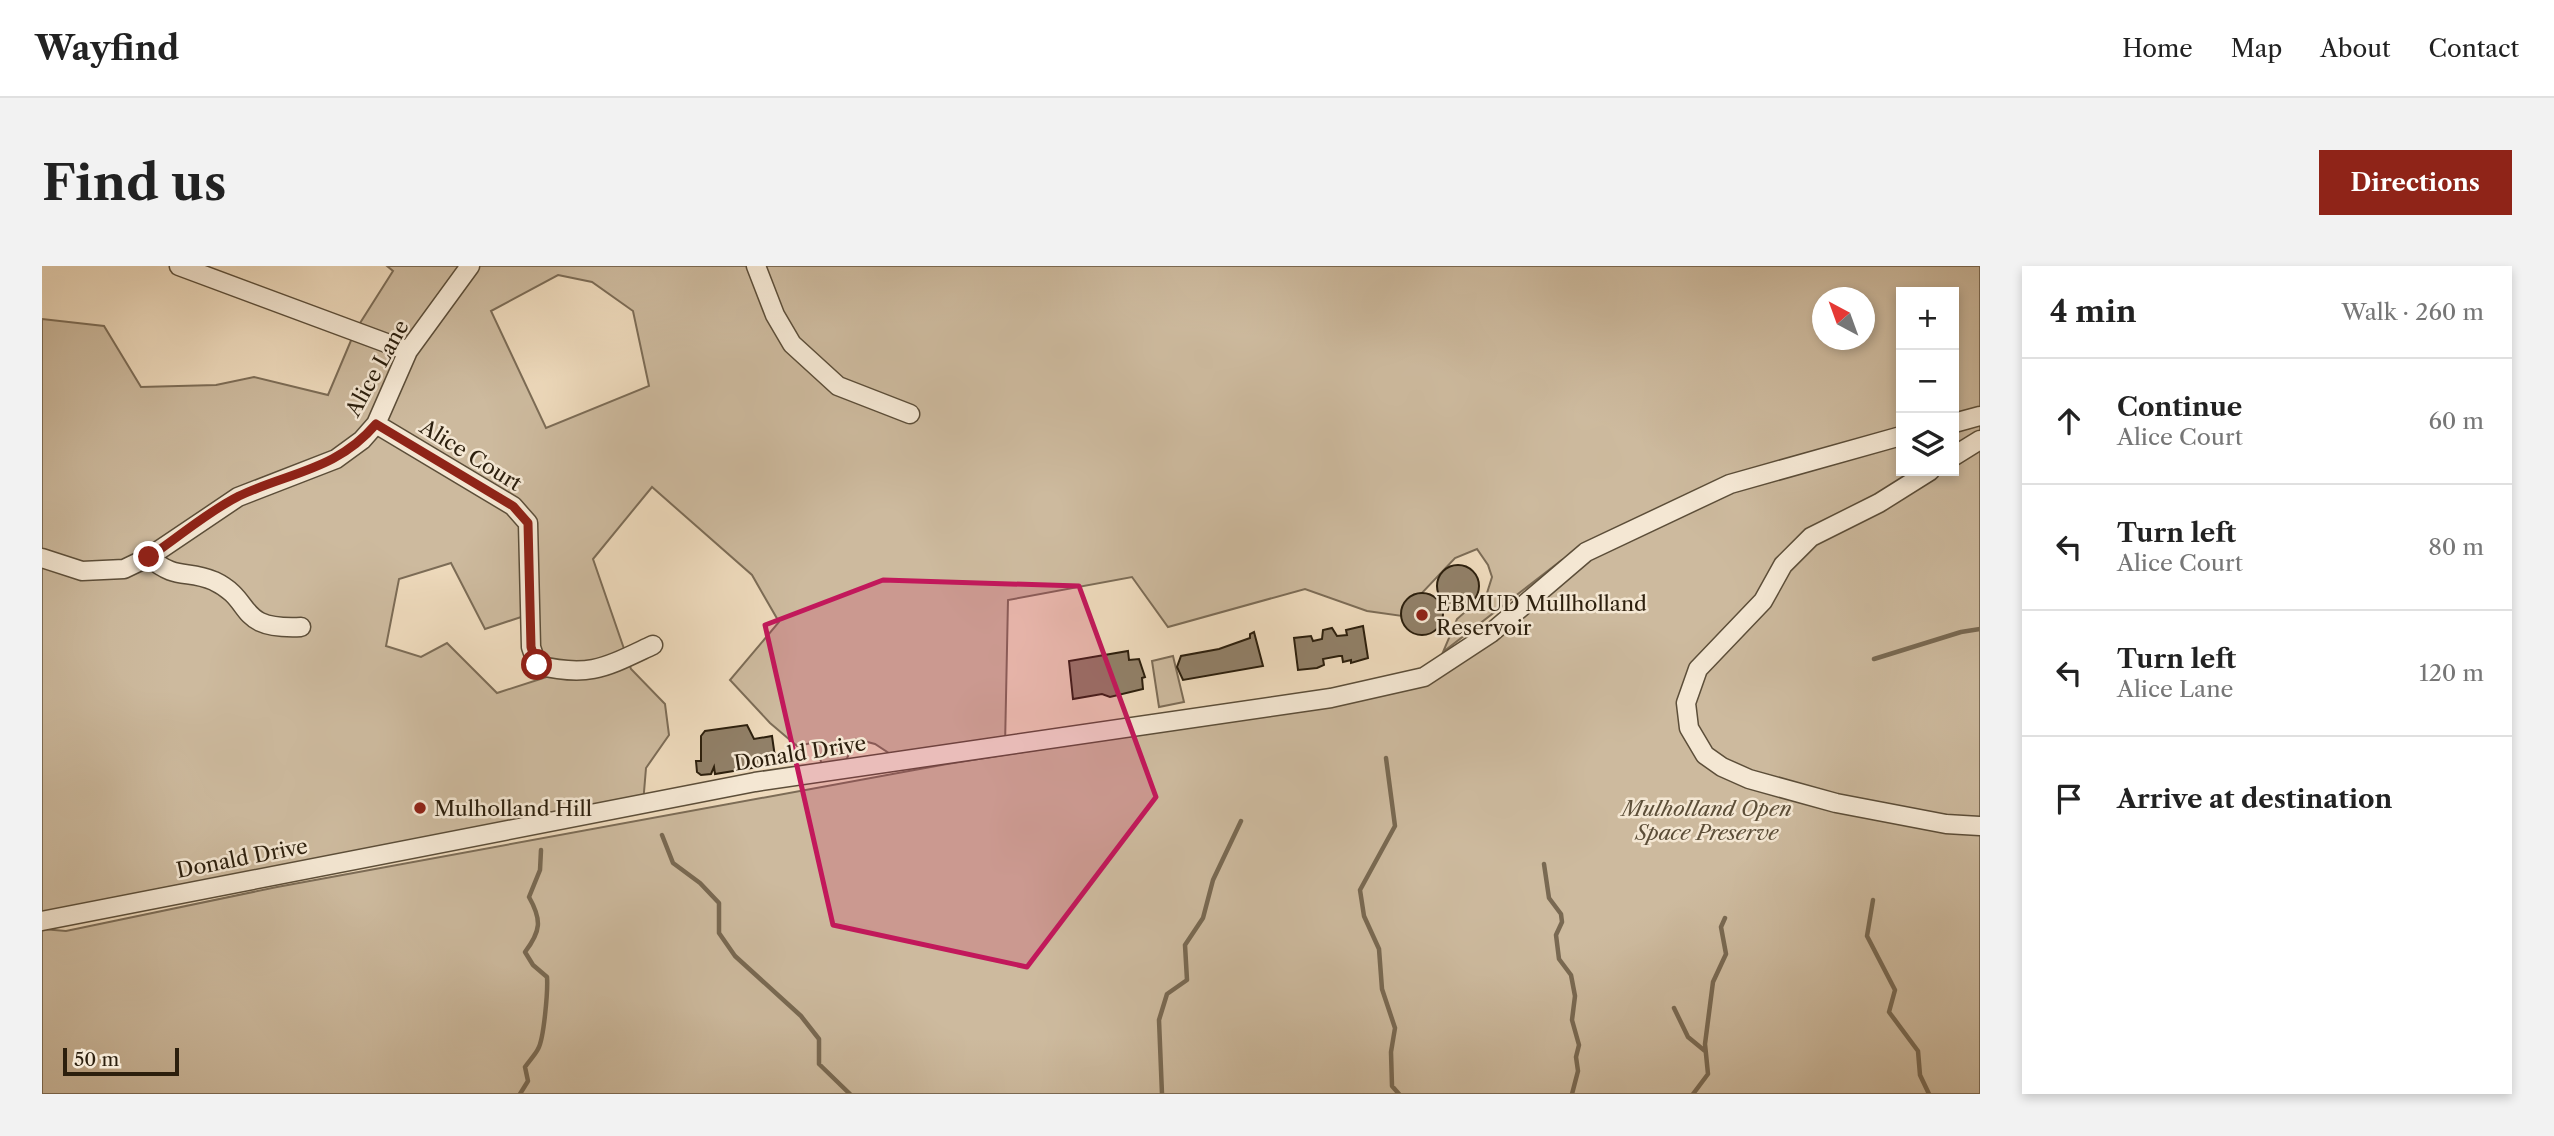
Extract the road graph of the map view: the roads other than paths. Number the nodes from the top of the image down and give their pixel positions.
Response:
1 (179, 266) edge
2 (470, 266) edge
3 (756, 266) edge
4 (408, 351) junction
5 (910, 414) dead end
6 (1980, 416) edge
7 (1959, 422) edge
8 (376, 424) junction
9 (1896, 437) edge
10 (1980, 440) edge
11 (1959, 453) edge
12 (1922, 476) edge
13 (149, 557) junction
14 (42, 558) edge
15 (301, 627) dead end
16 (653, 645) dead end
17 (1980, 826) edge
18 (42, 921) edge

1 - 4 street
2 - 4 street, Alice Lane
3 - 5 street
4 - 8 street, Alice Lane
6 - 7 street
8 - 13 street, Alice Lane
8 - 16 street, Alice Court
9 - 18 street, Donald Drive
10 - 11 street
12 - 17 street
13 - 14 street, Alice Lane
13 - 15 street

